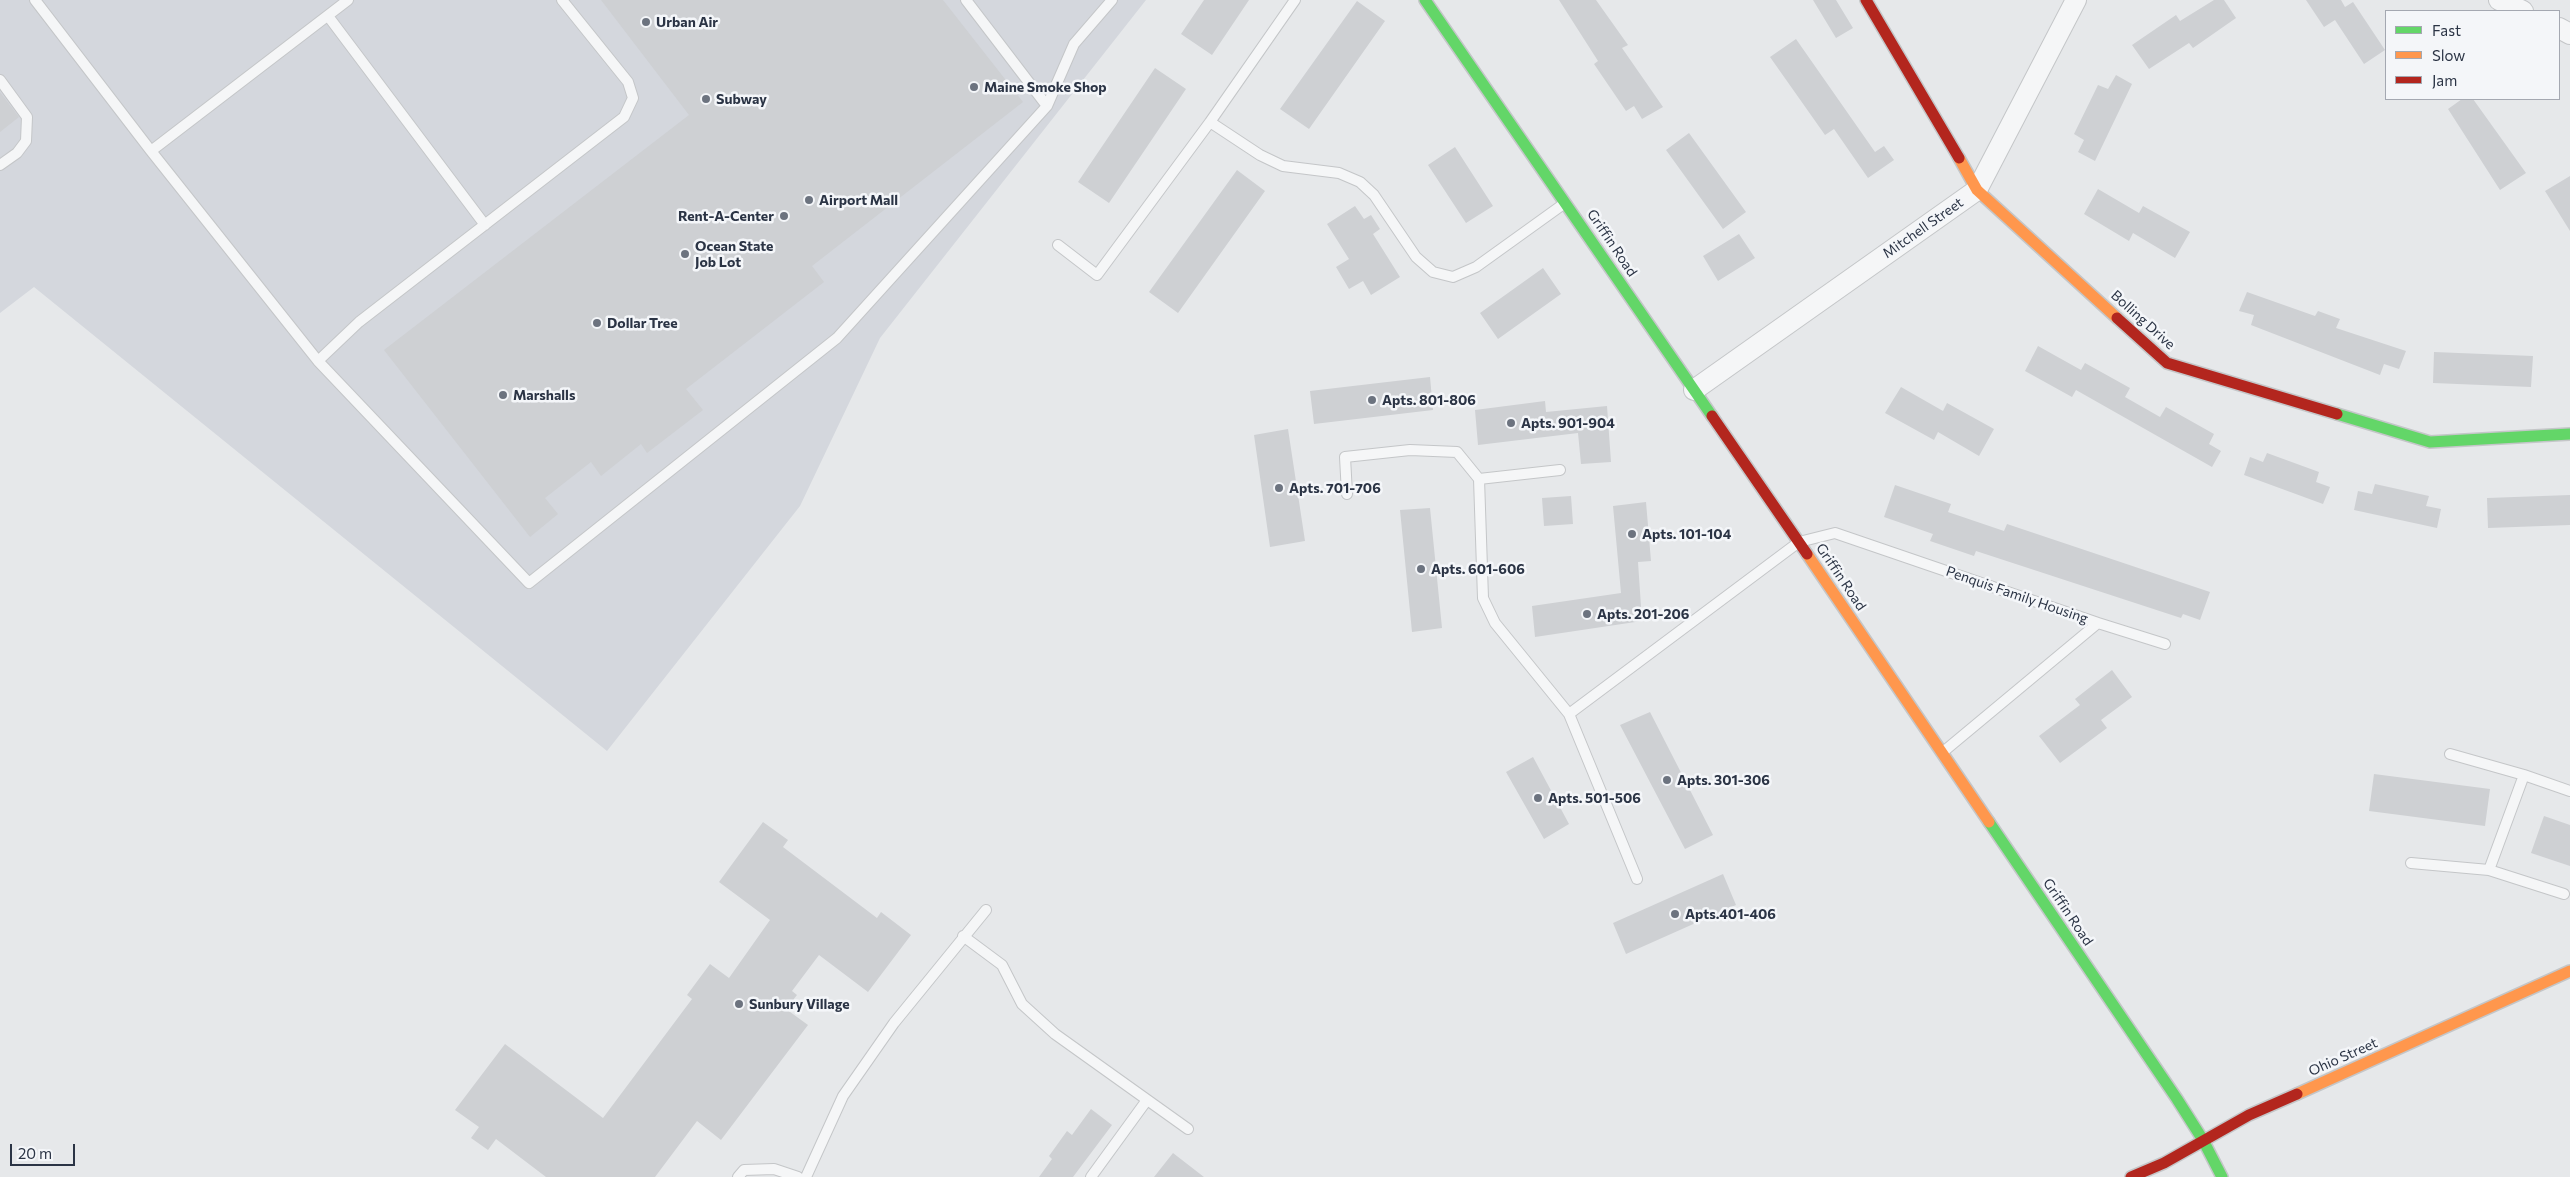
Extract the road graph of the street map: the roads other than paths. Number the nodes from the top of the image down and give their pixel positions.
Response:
1 (35, 0) edge
2 (348, 0) edge
3 (562, 0) edge
4 (966, 0) edge
5 (1112, 0) edge
6 (1295, 0) edge
7 (1425, 0) edge
8 (1866, 0) edge
9 (2076, 0) edge
10 (2499, 0) edge
11 (2521, 10) edge
12 (328, 16) junction
13 (0, 80) edge
14 (1047, 106) junction
15 (1210, 122) junction
16 (22, 146) junction
17 (151, 151) junction
18 (0, 154) edge
19 (0, 165) edge
20 (1977, 190) junction
21 (1565, 202) junction
22 (485, 225) junction
23 (1058, 245) dead end
24 (318, 362) junction
25 (1694, 390) junction
26 (2570, 434) edge
27 (1560, 470) dead end
28 (1479, 479) junction
29 (1347, 494) dead end
30 (1799, 542) junction
31 (2098, 623) junction
32 (2165, 644) dead end
33 (1569, 714) junction
34 (1942, 753) junction
35 (2450, 754) dead end
36 (2524, 775) junction
37 (2570, 792) edge
38 (2411, 863) dead end
39 (2489, 870) junction
40 (1637, 879) dead end
41 (2564, 894) dead end
42 (986, 910) dead end
43 (964, 936) junction
44 (2570, 971) edge
45 (1146, 1100) junction
46 (1188, 1129) dead end
47 (2203, 1140) junction
48 (738, 1177) edge
49 (798, 1177) edge
50 (806, 1177) edge
51 (1092, 1177) edge
52 (2131, 1177) edge
53 (2222, 1177) edge

1 - 17 lane
2 - 12 lane
3 - 22 lane
4 - 14 lane
5 - 14 lane
6 - 15 lane
7 - 21 main road, Griffin Road
8 - 20 main road, Bolling Drive
9 - 20 street, Mitchell Street
10 - 11 street
12 - 17 lane
12 - 22 lane
13 - 16 lane
14 - 24 lane
15 - 21 lane
15 - 23 lane
16 - 18 lane
16 - 19 lane
17 - 24 lane
20 - 25 street, Mitchell Street
20 - 26 main road, Bolling Drive
21 - 25 main road, Griffin Road
22 - 24 lane
25 - 30 main road, Griffin Road
27 - 28 lane
28 - 29 lane
28 - 33 lane
30 - 31 lane, Penquis Family Housing
30 - 33 lane
30 - 34 main road, Griffin Road
31 - 32 lane
31 - 34 lane, Penquis Family Housing
33 - 40 lane
34 - 47 main road, Griffin Road
35 - 36 lane
36 - 37 lane
36 - 39 lane
38 - 39 lane
39 - 41 lane
42 - 43 lane
43 - 45 lane
43 - 50 lane
44 - 47 main road, Ohio Street
45 - 46 lane
45 - 51 lane
47 - 52 main road, Ohio Street
47 - 53 main road, Griffin Road
48 - 49 lane

